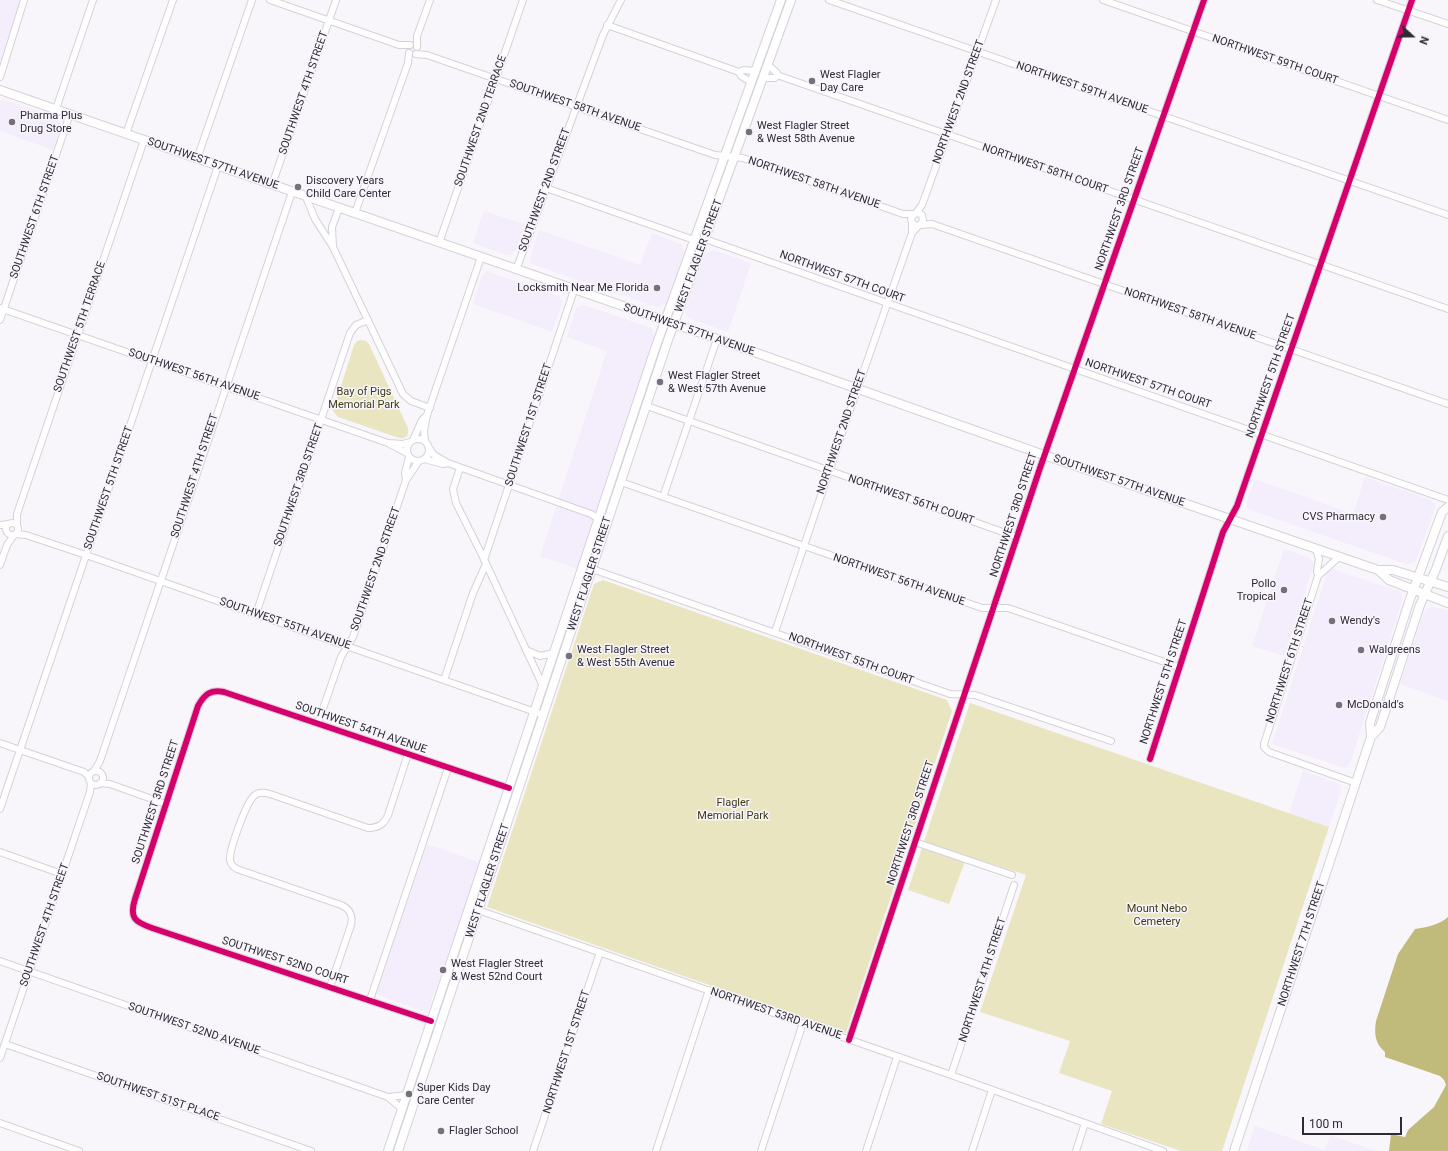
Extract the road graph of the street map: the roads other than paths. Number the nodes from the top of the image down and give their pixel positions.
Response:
1 (24, 0) edge
2 (93, 0) edge
3 (173, 0) edge
4 (252, 0) edge
5 (270, 0) edge
6 (336, 0) edge
7 (430, 0) edge
8 (523, 0) edge
9 (621, 0) edge
10 (781, 0) edge
11 (791, 0) edge
12 (830, 0) edge
13 (996, 0) edge
14 (1103, 0) edge
15 (1204, 0) edge
16 (1377, 0) edge
17 (1412, 0) edge
18 (1408, 11) junction
19 (329, 21) junction
20 (1448, 24) edge
21 (607, 25) junction
22 (1193, 32) junction
23 (413, 50) junction
24 (977, 51) junction
25 (768, 65) junction
26 (755, 71) junction
27 (739, 72) junction
28 (777, 75) junction
29 (0, 77) edge
30 (763, 78) junction
31 (496, 79) junction
32 (751, 82) junction
33 (0, 90) edge
34 (1379, 96) junction
35 (576, 107) junction
36 (56, 109) junction
37 (70, 114) junction
38 (1164, 116) junction
39 (1448, 120) edge
40 (126, 134) junction
41 (947, 135) junction
42 (144, 140) junction
43 (725, 156) junction
44 (734, 157) junction
45 (197, 159) junction
46 (218, 166) junction
47 (1350, 181) junction
48 (272, 185) junction
49 (546, 188) junction
50 (292, 192) junction
51 (306, 197) junction
52 (1134, 200) junction
53 (339, 208) junction
54 (355, 214) junction
55 (903, 214) junction
56 (919, 215) junction
57 (1448, 215) edge
58 (912, 222) junction
59 (932, 224) junction
60 (920, 225) junction
61 (912, 233) junction
62 (705, 239) junction
63 (694, 240) junction
64 (439, 243) junction
65 (334, 247) junction
66 (481, 257) junction
67 (1320, 265) junction
68 (516, 270) junction
69 (1104, 284) junction
70 (574, 290) junction
71 (887, 303) junction
72 (2, 308) edge
73 (1448, 309) edge
74 (0, 320) edge
75 (368, 320) junction
76 (665, 321) junction
77 (674, 324) junction
78 (78, 335) junction
79 (717, 339) junction
80 (1291, 349) junction
81 (152, 360) junction
82 (1074, 369) junction
83 (225, 386) junction
84 (857, 389) junction
85 (1448, 404) edge
86 (646, 406) junction
87 (430, 408) junction
88 (427, 416) junction
89 (321, 420) junction
90 (688, 421) junction
91 (1262, 434) junction
92 (411, 441) junction
93 (425, 441) junction
94 (388, 443) junction
95 (429, 448) junction
96 (408, 455) junction
97 (1044, 455) junction
98 (422, 460) junction
99 (618, 462) junction
100 (448, 463) junction
101 (460, 468) junction
102 (829, 471) junction
103 (406, 480) junction
104 (621, 482) junction
105 (509, 485) junction
106 (663, 497) junction
107 (1448, 500) edge
108 (1448, 507) edge
109 (599, 519) junction
110 (1230, 519) junction
111 (13, 525) junction
112 (0, 526) edge
113 (7, 532) junction
114 (15, 534) junction
115 (26, 535) junction
116 (1448, 536) edge
117 (603, 537) junction
118 (1017, 537) junction
119 (7, 545) junction
120 (804, 546) junction
121 (1316, 549) junction
122 (86, 555) junction
123 (1339, 557) junction
124 (485, 562) junction
125 (0, 565) edge
126 (592, 569) junction
127 (1378, 570) junction
128 (1318, 576) junction
129 (1418, 578) junction
130 (160, 581) junction
131 (1431, 582) junction
132 (1448, 587) edge
133 (1414, 589) junction
134 (1425, 594) junction
135 (1448, 604) edge
136 (993, 608) junction
137 (256, 614) junction
138 (775, 632) junction
139 (347, 646) junction
140 (526, 650) junction
141 (554, 654) junction
142 (1179, 668) junction
143 (444, 680) junction
144 (543, 686) junction
145 (206, 694) joint
146 (964, 694) junction
147 (548, 702) junction
148 (534, 712) junction
149 (544, 715) junction
150 (318, 724) junction
151 (1371, 737) junction
152 (1111, 742) dead end
153 (0, 743) edge
154 (20, 750) junction
155 (408, 754) junction
156 (1150, 759) dead end
157 (448, 768) junction
158 (95, 777) junction
159 (1356, 783) junction
160 (509, 788) junction
161 (166, 804) junction
162 (0, 809) edge
163 (496, 828) junction
164 (504, 831) junction
165 (916, 842) junction
166 (0, 852) edge
167 (62, 874) junction
168 (1012, 875) dead end
169 (1014, 885) dead end
170 (476, 886) junction
171 (469, 908) junction
172 (478, 910) junction
173 (134, 918) joint
174 (473, 927) junction
175 (600, 952) junction
176 (0, 961) edge
177 (30, 971) junction
178 (330, 987) junction
179 (709, 990) junction
180 (370, 1000) junction
181 (431, 1021) junction
182 (804, 1023) junction
183 (849, 1040) junction
184 (5, 1044) junction
185 (432, 1050) junction
186 (897, 1057) junction
187 (0, 1058) edge
188 (951, 1075) junction
189 (992, 1090) junction
190 (406, 1095) junction
191 (388, 1097) junction
192 (402, 1109) junction
193 (0, 1123) edge
194 (1085, 1123) junction
195 (78, 1151) edge
196 (311, 1151) edge
197 (388, 1151) edge
198 (398, 1151) edge
199 (534, 1151) edge
200 (656, 1151) edge
201 (761, 1151) edge
202 (866, 1151) edge
203 (972, 1151) edge
204 (1076, 1151) edge
205 (1163, 1151) edge
206 (1234, 1151) edge

1 - 29 street
2 - 36 street
3 - 40 street
4 - 45 street
5 - 19 street, SOUTHWEST 58TH AVENUE
6 - 19 street, SOUTHWEST 4TH STREET
7 - 23 street
8 - 31 street, SOUTHWEST 2ND TERRACE
9 - 21 street, SOUTHWEST 2ND STREET
10 - 26 main road, WEST FLAGLER STREET
11 - 25 main road, WEST FLAGLER STREET
12 - 24 street, NORTHWEST 59TH AVENUE
13 - 24 street, NORTHWEST 2ND STREET
14 - 22 street, NORTHWEST 59TH COURT
15 - 22 street, NORTHWEST 3RD STREET
16 - 18 street
17 - 18 street, NORTHWEST 5TH STREET
18 - 20 street
18 - 34 street, NORTHWEST 5TH STREET
19 - 23 street, SOUTHWEST 58TH AVENUE
19 - 48 street, SOUTHWEST 4TH STREET
21 - 27 street
21 - 35 street, SOUTHWEST 2ND STREET
22 - 34 street, NORTHWEST 59TH COURT
22 - 38 street, NORTHWEST 3RD STREET
23 - 31 street, SOUTHWEST 58TH AVENUE
23 - 54 street
24 - 38 street, NORTHWEST 59TH AVENUE
24 - 41 street, NORTHWEST 2ND STREET
25 - 28 street, NORTHWEST 58TH COURT
25 - 30 main road, WEST FLAGLER STREET
26 - 27 street
26 - 32 main road, WEST FLAGLER STREET
27 - 32 street
28 - 30 street
28 - 41 street, NORTHWEST 58TH COURT
30 - 44 main road, WEST FLAGLER STREET
31 - 35 street, SOUTHWEST 58TH AVENUE
31 - 64 street, SOUTHWEST 2ND TERRACE
32 - 43 main road, WEST FLAGLER STREET
33 - 36 main road, SOUTHWEST 57TH AVENUE
34 - 39 street, NORTHWEST 59TH COURT
34 - 47 street, NORTHWEST 5TH STREET
35 - 43 street, SOUTHWEST 58TH AVENUE
35 - 49 street, SOUTHWEST 2ND STREET
36 - 37 main road, SOUTHWEST 57TH AVENUE
37 - 40 main road, SOUTHWEST 57TH AVENUE
37 - 72 street, SOUTHWEST 6TH STREET
38 - 47 street, NORTHWEST 59TH AVENUE
38 - 52 street, NORTHWEST 3RD STREET
40 - 42 main road, SOUTHWEST 57TH AVENUE
41 - 52 street, NORTHWEST 58TH COURT
41 - 56 street, NORTHWEST 2ND STREET
42 - 45 main road, SOUTHWEST 57TH AVENUE
42 - 78 street, SOUTHWEST 5TH TERRACE
43 - 44 street, NORTHWEST 58TH AVENUE
43 - 63 main road, WEST FLAGLER STREET
44 - 55 street, NORTHWEST 58TH AVENUE
44 - 62 main road, WEST FLAGLER STREET
45 - 46 main road, SOUTHWEST 57TH AVENUE
46 - 48 main road, SOUTHWEST 57TH AVENUE
46 - 81 street, SOUTHWEST 5TH STREET
47 - 57 street, NORTHWEST 59TH AVENUE
47 - 67 street, NORTHWEST 5TH STREET
48 - 50 main road, SOUTHWEST 57TH AVENUE
49 - 63 street
49 - 68 street, SOUTHWEST 2ND STREET
50 - 51 main road, SOUTHWEST 57TH AVENUE
50 - 83 street, SOUTHWEST 4TH STREET
51 - 53 main road, SOUTHWEST 57TH AVENUE
51 - 65 street
52 - 67 street, NORTHWEST 58TH COURT
52 - 69 street, NORTHWEST 3RD STREET
53 - 54 main road, SOUTHWEST 57TH AVENUE
53 - 65 street
54 - 64 main road, SOUTHWEST 57TH AVENUE
55 - 56 street, NORTHWEST 58TH AVENUE
55 - 58 street, NORTHWEST 58TH AVENUE
56 - 58 street, NORTHWEST 2ND STREET
56 - 59 street, NORTHWEST 58TH AVENUE
56 - 60 street, NORTHWEST 2ND STREET
58 - 60 street
58 - 61 street, NORTHWEST 2ND STREET
59 - 60 street, NORTHWEST 58TH AVENUE
59 - 69 street, NORTHWEST 58TH AVENUE
60 - 61 street, NORTHWEST 2ND STREET
61 - 71 street, NORTHWEST 2ND STREET
62 - 71 street, NORTHWEST 57TH COURT
62 - 77 main road, WEST FLAGLER STREET
63 - 76 main road, WEST FLAGLER STREET
64 - 66 main road, SOUTHWEST 57TH AVENUE
65 - 75 street
66 - 68 main road, SOUTHWEST 57TH AVENUE
66 - 87 street
67 - 73 street, NORTHWEST 58TH COURT
67 - 80 street, NORTHWEST 5TH STREET
68 - 70 main road, SOUTHWEST 57TH AVENUE
69 - 80 street, NORTHWEST 58TH AVENUE
69 - 82 street, NORTHWEST 3RD STREET
70 - 76 main road, SOUTHWEST 57TH AVENUE
70 - 105 street, SOUTHWEST 1ST STREET
71 - 82 street, NORTHWEST 57TH COURT
71 - 84 street, NORTHWEST 2ND STREET
72 - 74 street, SOUTHWEST 6TH STREET
72 - 78 street, SOUTHWEST 56TH AVENUE
75 - 87 street
75 - 89 street, SOUTHWEST 3RD STREET
76 - 77 main road, SOUTHWEST 57TH AVENUE
76 - 99 main road, WEST FLAGLER STREET
77 - 79 main road, SOUTHWEST 57TH AVENUE
77 - 86 main road, WEST FLAGLER STREET
78 - 81 street, SOUTHWEST 56TH AVENUE
78 - 111 street, SOUTHWEST 5TH TERRACE
79 - 84 main road, SOUTHWEST 57TH AVENUE
79 - 90 street
80 - 85 street, NORTHWEST 58TH AVENUE
80 - 91 street, NORTHWEST 5TH STREET
81 - 83 street, SOUTHWEST 56TH AVENUE
81 - 122 street, SOUTHWEST 5TH STREET
82 - 91 street, NORTHWEST 57TH COURT
82 - 97 street, NORTHWEST 3RD STREET
83 - 89 street, SOUTHWEST 56TH AVENUE
83 - 130 street, SOUTHWEST 4TH STREET
84 - 97 main road, SOUTHWEST 57TH AVENUE
84 - 102 street, NORTHWEST 2ND STREET
86 - 90 street, NORTHWEST 56TH COURT
86 - 104 main road, WEST FLAGLER STREET
87 - 88 street
88 - 92 street
88 - 93 street
89 - 94 street, SOUTHWEST 56TH AVENUE
89 - 137 street, SOUTHWEST 3RD STREET
90 - 102 street, NORTHWEST 56TH COURT
90 - 106 street
91 - 107 street, NORTHWEST 57TH COURT
91 - 110 street, NORTHWEST 5TH STREET
92 - 93 street
92 - 94 street, SOUTHWEST 56TH AVENUE
92 - 96 street
93 - 95 street
94 - 96 street, SOUTHWEST 56TH AVENUE
95 - 98 street
95 - 100 street
96 - 98 street
96 - 103 street, SOUTHWEST 2ND STREET
97 - 110 main road, SOUTHWEST 57TH AVENUE
97 - 118 street, NORTHWEST 3RD STREET
98 - 100 street
98 - 103 street, SOUTHWEST 2ND STREET
99 - 104 main road
99 - 109 main road, WEST FLAGLER STREET
100 - 101 street
101 - 105 street
101 - 124 street
102 - 118 street, NORTHWEST 56TH COURT
102 - 120 street, NORTHWEST 2ND STREET
103 - 139 street, SOUTHWEST 2ND STREET
104 - 106 street, NORTHWEST 56TH AVENUE
104 - 117 main road, WEST FLAGLER STREET
105 - 109 street
105 - 124 street, SOUTHWEST 1ST STREET
106 - 120 street, NORTHWEST 56TH AVENUE
108 - 129 main road, NORTHWEST 7TH STREET
109 - 117 main road
109 - 141 main road, WEST FLAGLER STREET
110 - 121 main road, SOUTHWEST 57TH AVENUE
110 - 142 street, NORTHWEST 5TH STREET
111 - 112 street
111 - 113 street, SOUTHWEST 5TH TERRACE
111 - 114 street, SOUTHWEST 5TH TERRACE
111 - 115 street, SOUTHWEST 55TH AVENUE
112 - 113 street
113 - 114 street
113 - 119 street, SOUTHWEST 5TH TERRACE
114 - 115 street, SOUTHWEST 55TH AVENUE
114 - 119 street, SOUTHWEST 5TH TERRACE
115 - 122 street, SOUTHWEST 55TH AVENUE
116 - 131 main road, NORTHWEST 7TH STREET
117 - 126 main road, WEST FLAGLER STREET
118 - 136 street, NORTHWEST 3RD STREET
119 - 125 street, SOUTHWEST 5TH TERRACE
120 - 136 street, NORTHWEST 56TH AVENUE
120 - 138 street, NORTHWEST 2ND STREET
121 - 123 main road, SOUTHWEST 57TH AVENUE
121 - 128 street, NORTHWEST 6TH STREET
122 - 130 street, SOUTHWEST 55TH AVENUE
122 - 154 street, SOUTHWEST 5TH STREET
123 - 127 main road, SOUTHWEST 57TH AVENUE
123 - 128 street, NORTHWEST 6TH STREET
124 - 140 street
124 - 143 street, SOUTHWEST 1ST STREET
126 - 138 street, NORTHWEST 55TH COURT
126 - 147 main road, WEST FLAGLER STREET
127 - 129 main road
127 - 133 main road
128 - 159 street, NORTHWEST 6TH STREET
129 - 131 main road
129 - 133 main road, NORTHWEST 7TH STREET
130 - 137 street, SOUTHWEST 55TH AVENUE
130 - 158 street, SOUTHWEST 4TH STREET
131 - 132 main road
131 - 134 main road, NORTHWEST 7TH STREET
133 - 134 main road
133 - 151 main road, NORTHWEST 7TH STREET
134 - 135 main road
134 - 151 main road, NORTHWEST 7TH STREET
136 - 142 street, NORTHWEST 56TH AVENUE
136 - 146 street, NORTHWEST 3RD STREET
137 - 139 street, SOUTHWEST 55TH AVENUE
138 - 146 street, NORTHWEST 55TH COURT
139 - 143 street, SOUTHWEST 55TH AVENUE
139 - 150 street, SOUTHWEST 2ND STREET
140 - 141 street
140 - 144 street
141 - 144 main road, WEST FLAGLER STREET
142 - 156 street, NORTHWEST 5TH STREET
143 - 148 street, SOUTHWEST 55TH AVENUE
144 - 147 main road
144 - 148 main road, WEST FLAGLER STREET
145 - 150 street, SOUTHWEST 54TH AVENUE
145 - 161 street, SOUTHWEST 3RD STREET
146 - 152 street, NORTHWEST 55TH COURT
146 - 165 street, NORTHWEST 3RD STREET
147 - 149 main road, WEST FLAGLER STREET
148 - 149 street, SOUTHWEST 55TH AVENUE
148 - 160 main road, WEST FLAGLER STREET
149 - 164 main road, WEST FLAGLER STREET
150 - 155 street, SOUTHWEST 54TH AVENUE
151 - 159 main road, NORTHWEST 7TH STREET
153 - 154 street
154 - 158 street
154 - 162 street, SOUTHWEST 5TH STREET
155 - 157 street, SOUTHWEST 54TH AVENUE
155 - 178 street
157 - 160 street, SOUTHWEST 54TH AVENUE
157 - 180 street
158 - 161 street
158 - 167 street, SOUTHWEST 4TH STREET
159 - 206 main road, NORTHWEST 7TH STREET
160 - 163 main road, WEST FLAGLER STREET
161 - 173 street, SOUTHWEST 3RD STREET
163 - 164 main road
163 - 170 main road, WEST FLAGLER STREET
164 - 172 main road, WEST FLAGLER STREET
165 - 168 street
165 - 183 street, NORTHWEST 3RD STREET
166 - 167 street
167 - 177 street, SOUTHWEST 4TH STREET
169 - 188 street, NORTHWEST 4TH STREET
170 - 171 main road, WEST FLAGLER STREET
170 - 172 main road
171 - 174 main road
171 - 181 main road, WEST FLAGLER STREET
172 - 174 main road, WEST FLAGLER STREET
172 - 175 street, NORTHWEST 53RD AVENUE
173 - 178 street, SOUTHWEST 52ND COURT
174 - 185 main road, WEST FLAGLER STREET
175 - 179 street, NORTHWEST 53RD AVENUE
175 - 199 street, NORTHWEST 1ST STREET
176 - 177 street, SOUTHWEST 52ND AVENUE
177 - 184 street, SOUTHWEST 4TH STREET
177 - 191 street, SOUTHWEST 52ND AVENUE
178 - 180 street, SOUTHWEST 52ND COURT
179 - 182 street, NORTHWEST 53RD AVENUE
179 - 200 street
180 - 181 street, SOUTHWEST 52ND COURT
181 - 185 main road
181 - 190 main road, WEST FLAGLER STREET
182 - 183 street, NORTHWEST 53RD AVENUE
182 - 201 street
183 - 186 street, NORTHWEST 53RD AVENUE
184 - 187 street, SOUTHWEST 4TH STREET
184 - 196 street, SOUTHWEST 51ST PLACE
185 - 198 main road, WEST FLAGLER STREET
186 - 188 street, NORTHWEST 53RD AVENUE
186 - 202 street
188 - 189 street, NORTHWEST 53RD AVENUE
189 - 194 street, NORTHWEST 53RD AVENUE
189 - 203 street
190 - 191 street, SOUTHWEST 52ND AVENUE
190 - 192 main road, WEST FLAGLER STREET
191 - 192 street, SOUTHWEST 52ND AVENUE
192 - 197 main road, WEST FLAGLER STREET
193 - 195 street
194 - 204 street
194 - 205 street, NORTHWEST 53RD AVENUE

